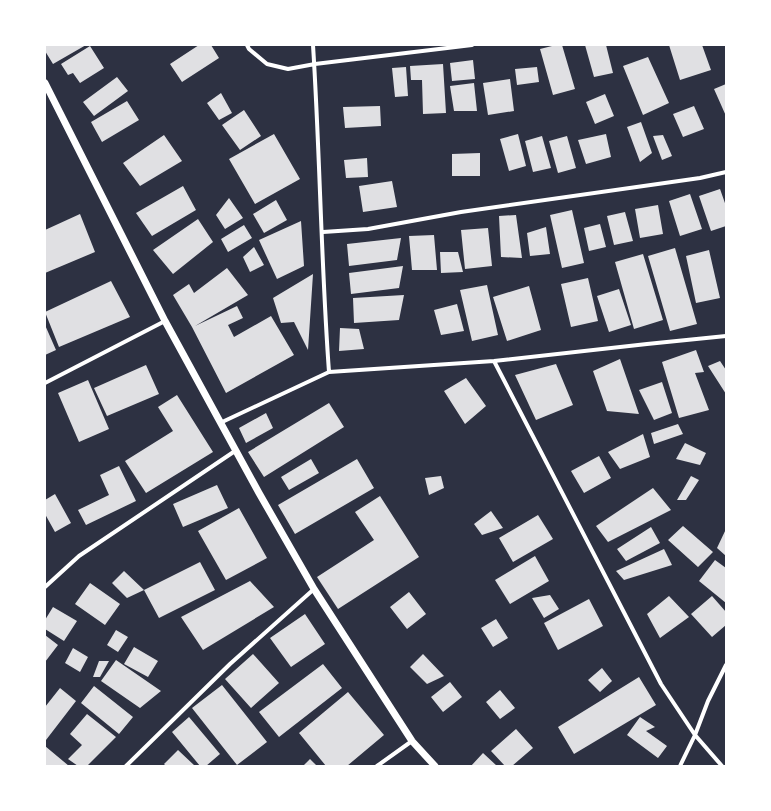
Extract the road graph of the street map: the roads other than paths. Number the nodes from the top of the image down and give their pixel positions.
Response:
1 (247, 45) edge
2 (313, 45) edge
3 (472, 45) edge
4 (315, 64) junction
5 (45, 83) edge
6 (726, 172) edge
7 (323, 232) junction
8 (165, 321) junction
9 (726, 336) edge
10 (494, 361) junction
11 (329, 372) junction
12 (45, 383) edge
13 (220, 423) junction
14 (235, 451) junction
15 (45, 587) edge
16 (314, 589) junction
17 (726, 665) edge
18 (695, 735) junction
19 (412, 741) junction
20 (126, 766) edge
21 (377, 766) edge
22 (435, 766) edge
23 (680, 766) edge
24 (722, 766) edge

1 - 4 street
2 - 4 street
3 - 4 street
4 - 7 street
5 - 8 street
6 - 7 street
7 - 11 street
8 - 12 street
8 - 13 street
9 - 10 street
10 - 11 street
10 - 18 street
11 - 13 street
13 - 14 street
14 - 15 street
14 - 16 street
16 - 19 street
16 - 20 street
17 - 18 street
18 - 23 street
18 - 24 street
19 - 21 street
19 - 22 street

